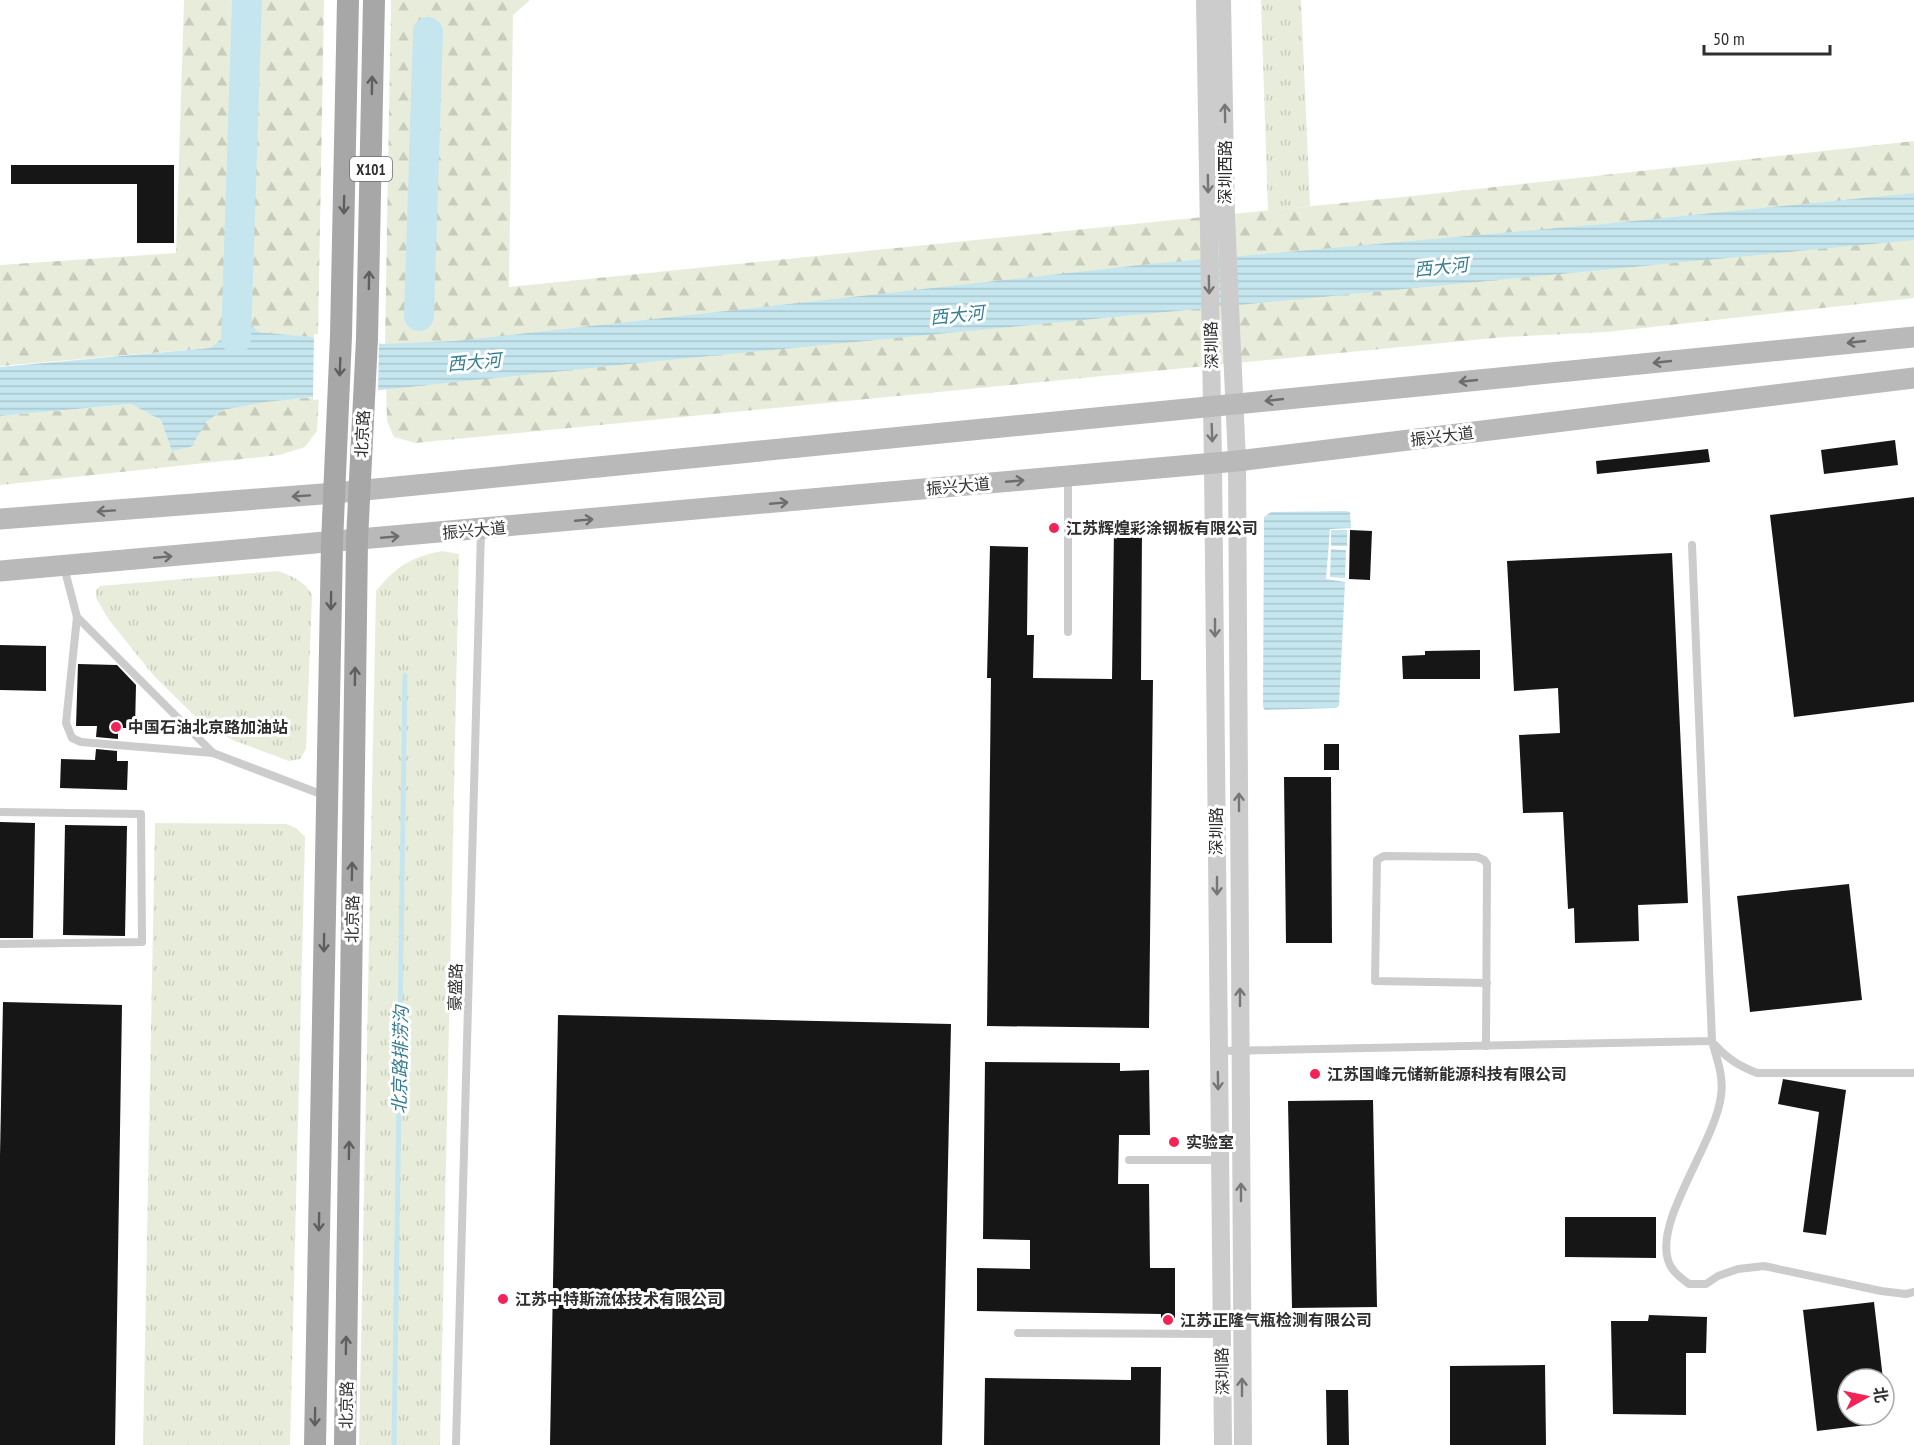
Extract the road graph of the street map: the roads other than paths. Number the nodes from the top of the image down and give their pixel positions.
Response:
1 (348, 0) edge
2 (374, 0) edge
3 (1205, 0) edge
4 (1222, 0) edge
5 (1217, 221) junction
6 (1914, 337) edge
7 (1914, 378) edge
8 (1235, 404) junction
9 (1212, 405) junction
10 (1238, 461) junction
11 (1214, 464) junction
12 (1068, 476) junction
13 (359, 490) junction
14 (335, 493) junction
15 (0, 519) edge
16 (481, 529) junction
17 (357, 540) junction
18 (332, 543) junction
19 (1692, 545) dead end
20 (63, 565) junction
21 (0, 570) edge
22 (77, 617) junction
23 (1068, 632) dead end
24 (213, 753) junction
25 (327, 797) junction
26 (0, 812) edge
27 (0, 944) edge
28 (1486, 983) junction
29 (1712, 1041) junction
30 (1486, 1046) junction
31 (1218, 1051) junction
32 (1241, 1051) junction
33 (1914, 1074) edge
34 (1129, 1160) dead end
35 (1219, 1160) junction
36 (1914, 1292) edge
37 (1018, 1333) dead end
38 (1221, 1334) junction
39 (315, 1445) edge
40 (345, 1445) edge
41 (456, 1445) edge
42 (1223, 1445) edge
43 (1243, 1445) edge

1 -> 14 main road, 北京路 / X101
13 -> 2 main road, 北京路 / X101
3 -> 5 street, 深圳西路
5 -> 4 street, 深圳西路
5 - 8 street, 深圳路
5 -> 9 street, 深圳路
6 -> 8 main road
7 - 10 main road, 振兴大道
8 - 9 main road
8 - 10 street, 深圳路
9 -> 11 street, 深圳路
9 - 13 main road
10 - 11 main road, 振兴大道
32 -> 10 street, 深圳路
11 - 12 main road, 振兴大道
11 -> 31 street, 深圳路
16 -> 12 main road, 振兴大道
12 - 23 lane
13 - 14 main road
13 - 17 main road, 北京路
14 -> 15 main road
14 - 18 main road, 北京路
17 -> 16 main road, 振兴大道
16 - 41 lane, 豪盛路
17 - 18 main road, 振兴大道
40 -> 17 main road, 北京路
20 -> 18 main road, 振兴大道
18 -> 25 main road, 北京路
19 - 29 lane
20 - 21 main road, 振兴大道
20 - 22 lane
22 - 24 lane
22 - 24 lane
24 - 25 lane
25 -> 39 main road, 北京路
26 - 27 lane
28 - 28 lane
28 - 30 lane
29 - 30 lane
29 - 33 lane
29 - 36 lane
30 - 32 lane
31 - 32 lane
31 -> 35 street, 深圳路
43 -> 32 street, 深圳路
34 - 35 lane
35 - 38 street, 深圳路
37 - 38 lane
38 - 42 street, 深圳路

